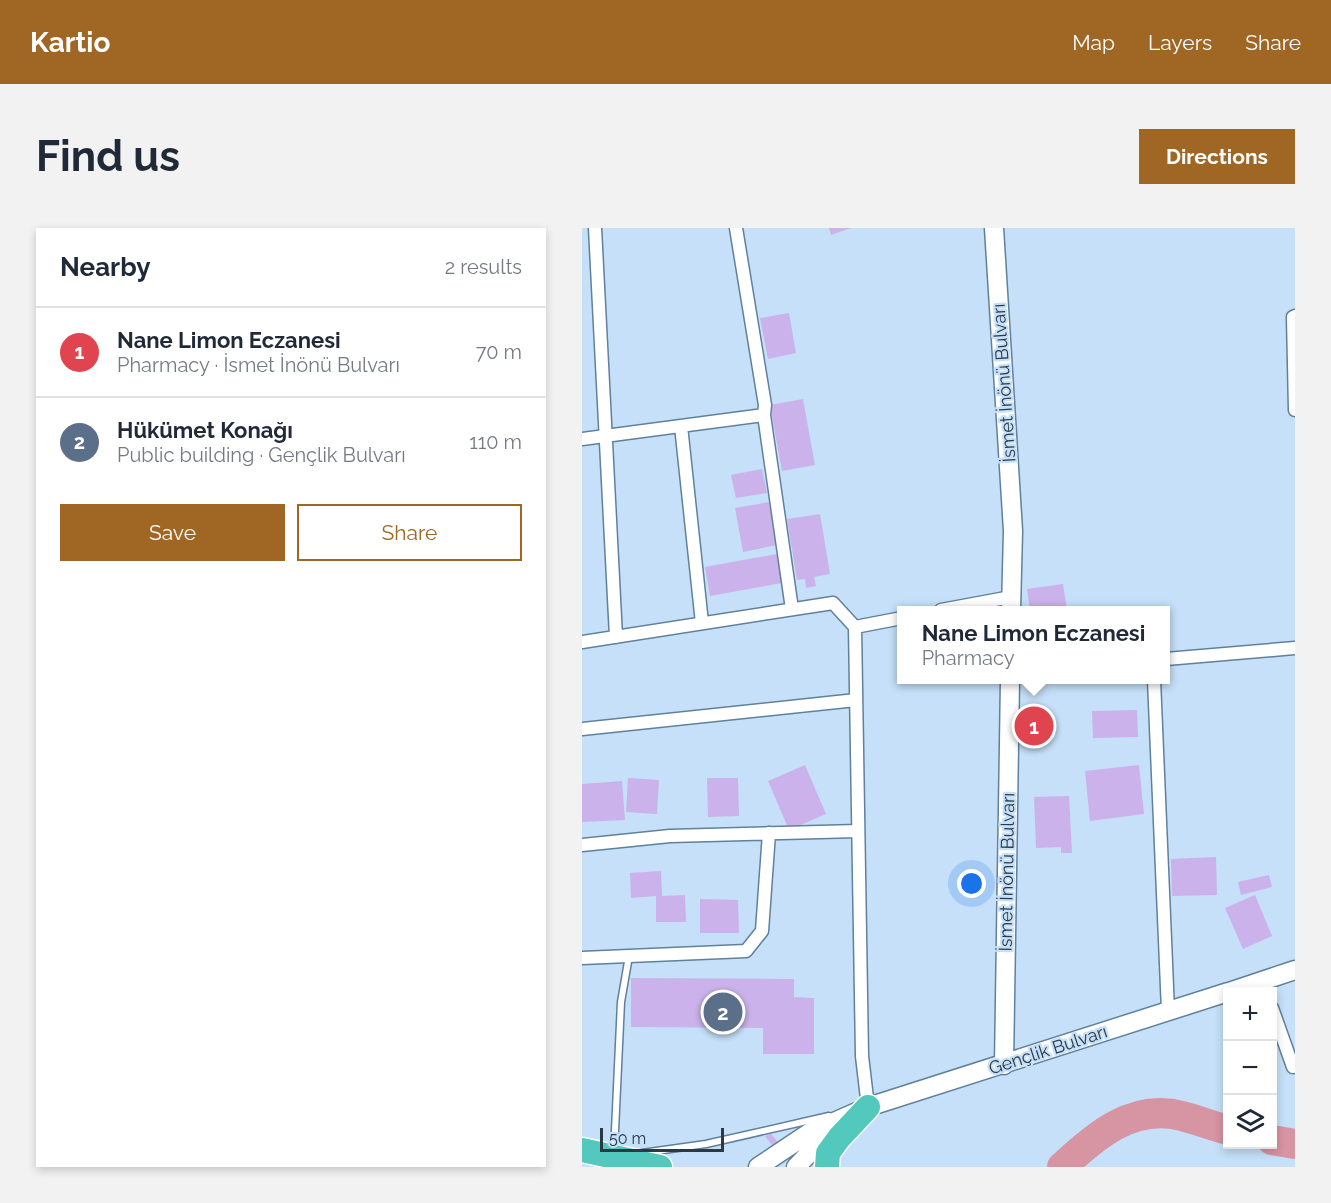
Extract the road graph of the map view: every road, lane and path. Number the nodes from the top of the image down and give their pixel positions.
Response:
1 (595, 228) edge
2 (736, 228) edge
3 (994, 228) edge
4 (1295, 316) edge
5 (1295, 410) edge
6 (764, 415) junction
7 (681, 426) junction
8 (606, 436) junction
9 (582, 439) edge
10 (1011, 604) edge
11 (988, 606) edge
12 (792, 609) junction
13 (897, 619) edge
14 (702, 623) junction
15 (855, 627) junction
16 (616, 637) junction
17 (582, 642) edge
18 (1295, 648) edge
19 (1170, 659) edge
20 (1010, 684) edge
21 (1154, 684) edge
22 (856, 700) junction
23 (582, 729) edge
24 (858, 831) junction
25 (768, 833) junction
26 (582, 845) edge
27 (629, 956) junction
28 (582, 958) edge
29 (1295, 970) edge
30 (1265, 986) edge
31 (1223, 994) edge
32 (1168, 1011) junction
33 (1277, 1022) edge
34 (1004, 1065) junction
35 (1295, 1066) edge
36 (868, 1107) junction
37 (582, 1150) edge
38 (614, 1157) junction
39 (660, 1167) edge
40 (758, 1167) edge
41 (796, 1167) edge
42 (826, 1167) edge

1 - 8 street
2 - 6 street
3 - 10 street, İsmet İnönü Bulvarı
4 - 5 street
6 - 7 street
6 - 12 street
7 - 8 street
7 - 14 street
8 - 9 street
8 - 16 street
10 - 11 street
12 - 14 street
12 - 15 street
13 - 15 street
14 - 16 street
15 - 22 street
16 - 17 street
18 - 19 street
20 - 34 street, İsmet İnönü Bulvarı
21 - 32 street
22 - 23 street
22 - 24 street
24 - 25 street
24 - 36 street
25 - 26 street
25 - 27 street
27 - 28 street
27 - 38 lane
29 - 30 street, Gençlik Bulvarı
31 - 32 street, Gençlik Bulvarı
32 - 34 street, Gençlik Bulvarı
33 - 35 street
34 - 36 street, Gençlik Bulvarı
36 - 38 lane
36 - 40 street, Gençlik Bulvarı
36 - 41 street, Gençlik Bulvarı
36 - 42 highway
37 - 38 highway
38 - 39 highway

